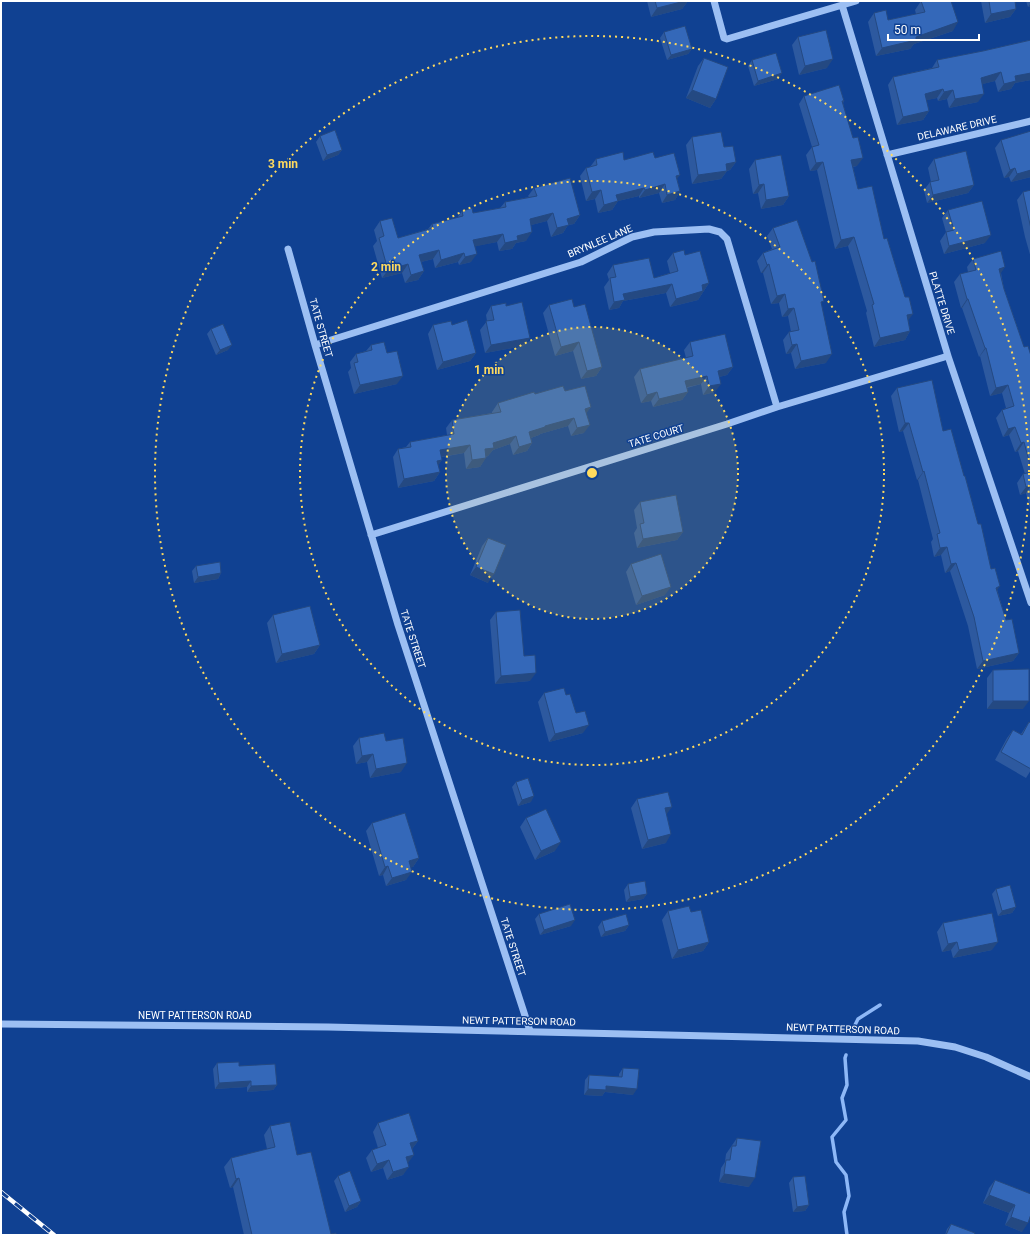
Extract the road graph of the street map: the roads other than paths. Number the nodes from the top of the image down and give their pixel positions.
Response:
1 (714, 1) edge
2 (856, 1) edge
3 (842, 5) junction
4 (1031, 121) edge
5 (887, 155) junction
6 (288, 249) dead end
7 (315, 345) junction
8 (948, 356) junction
9 (777, 407) junction
10 (371, 535) junction
11 (1031, 603) edge
12 (1, 1024) edge
13 (530, 1031) junction
14 (1031, 1077) edge

1 - 3 street
2 - 3 street
3 - 5 street, PLATTE DRIVE
4 - 5 street, DELAWARE DRIVE
5 - 8 street, PLATTE DRIVE
6 - 7 street, TATE STREET
7 - 9 street, BRYNLEE LANE
7 - 10 street, TATE STREET
8 - 9 street, TATE COURT
8 - 11 street, PLATTE DRIVE
9 - 10 street, TATE COURT
10 - 13 street, TATE STREET
12 - 13 street, NEWT PATTERSON ROAD
13 - 14 street, NEWT PATTERSON ROAD

